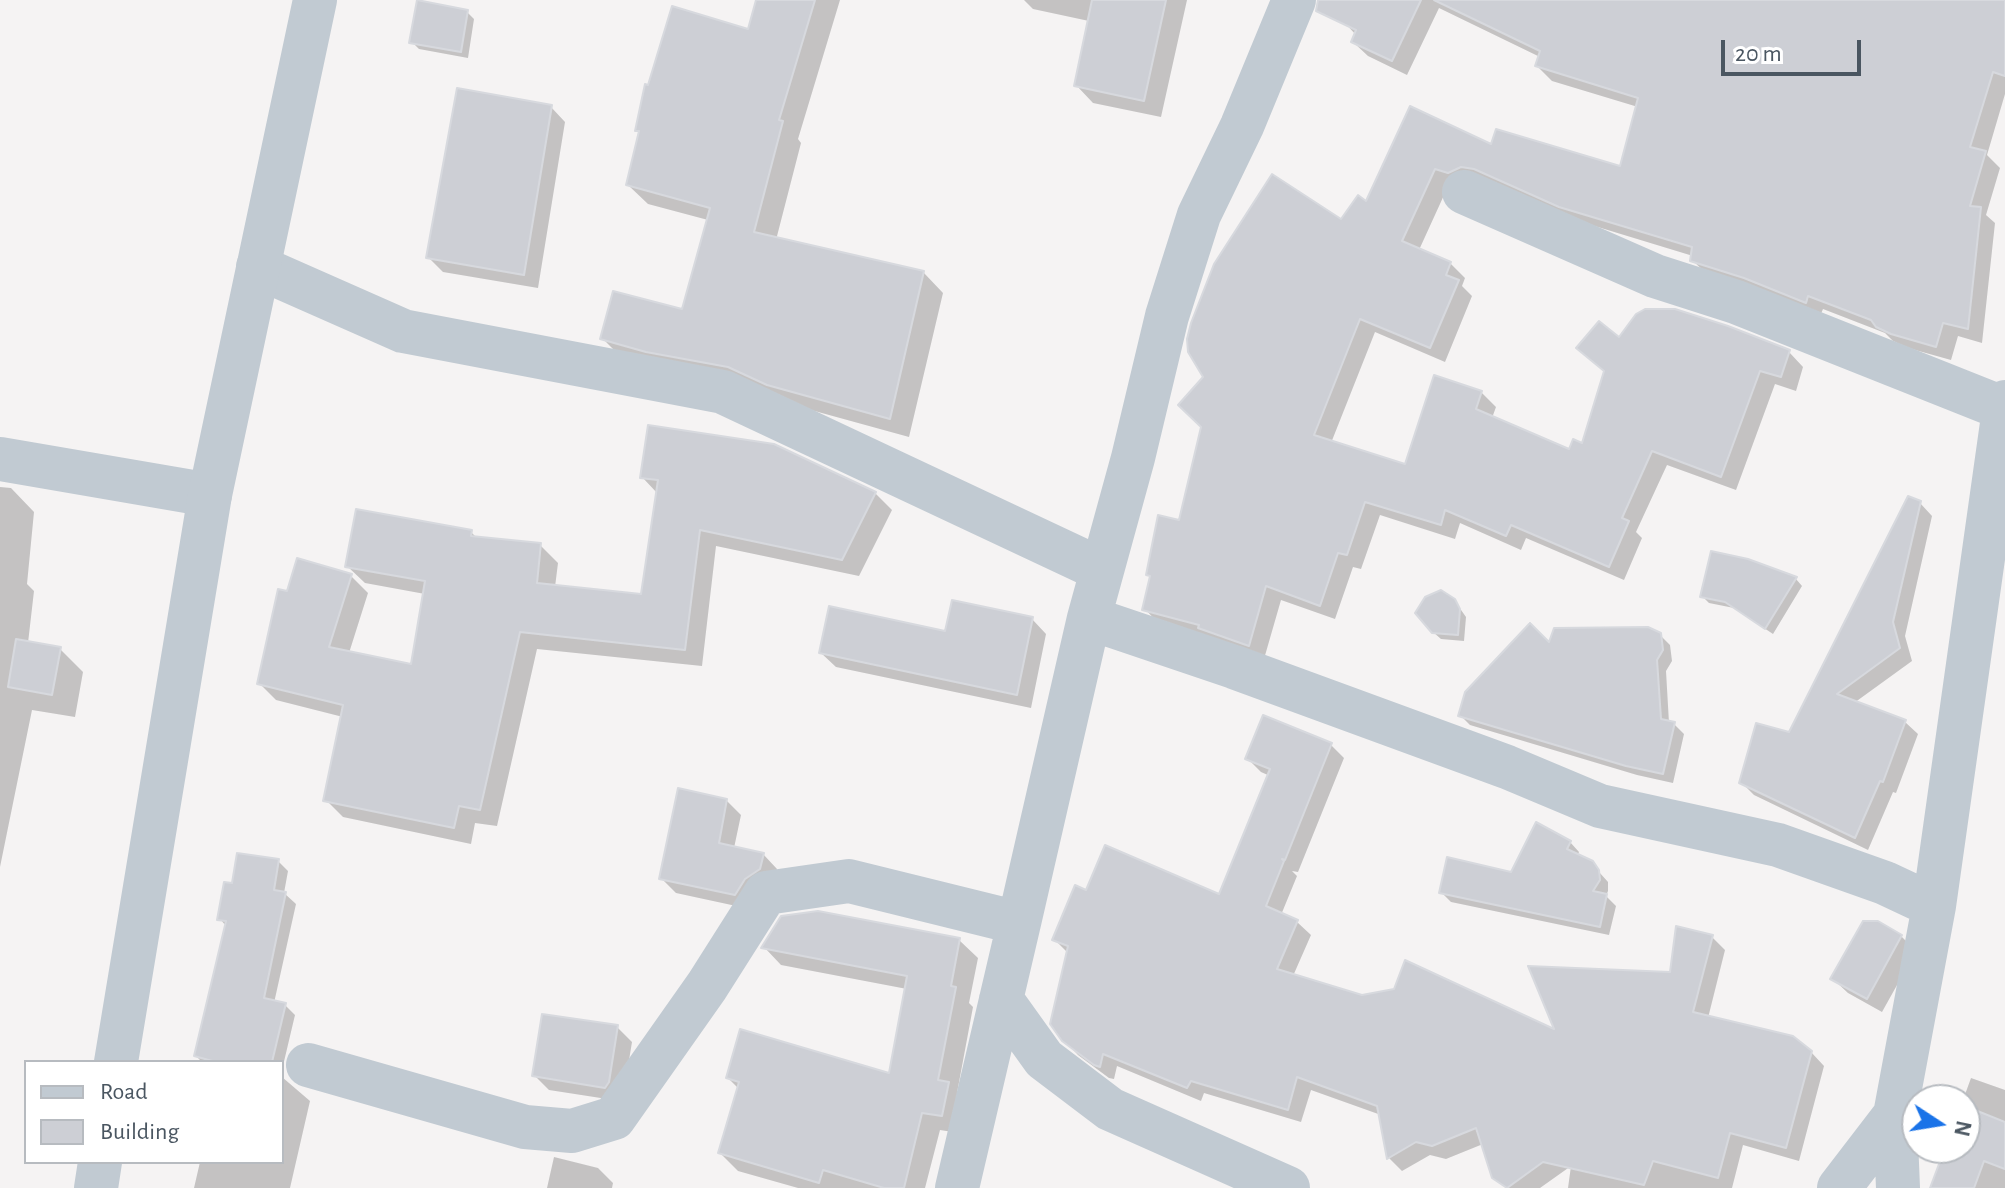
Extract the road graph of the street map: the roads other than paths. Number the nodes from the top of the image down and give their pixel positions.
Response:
1 (315, 0) edge
2 (1294, 0) edge
3 (1464, 192) dead end
4 (258, 267) junction
5 (2005, 402) edge
6 (2004, 408) edge
7 (0, 459) edge
8 (210, 495) junction
9 (1102, 570) junction
10 (1089, 618) junction
11 (1934, 906) junction
12 (1019, 923) junction
13 (1001, 999) junction
14 (116, 1060) edge
15 (308, 1065) dead end
16 (1895, 1115) junction
17 (100, 1164) edge
18 (96, 1188) edge
19 (957, 1188) edge
20 (1288, 1188) edge
21 (1839, 1188) edge
22 (1898, 1188) edge

1 - 4 street
2 - 9 street
3 - 6 street
4 - 8 street
4 - 9 street
5 - 6 street
6 - 11 street
7 - 8 street
8 - 14 street
9 - 10 street
10 - 11 street
10 - 12 street
11 - 16 street
12 - 13 street
12 - 15 street
13 - 19 street
13 - 20 street
16 - 21 street
16 - 22 street
17 - 18 street

